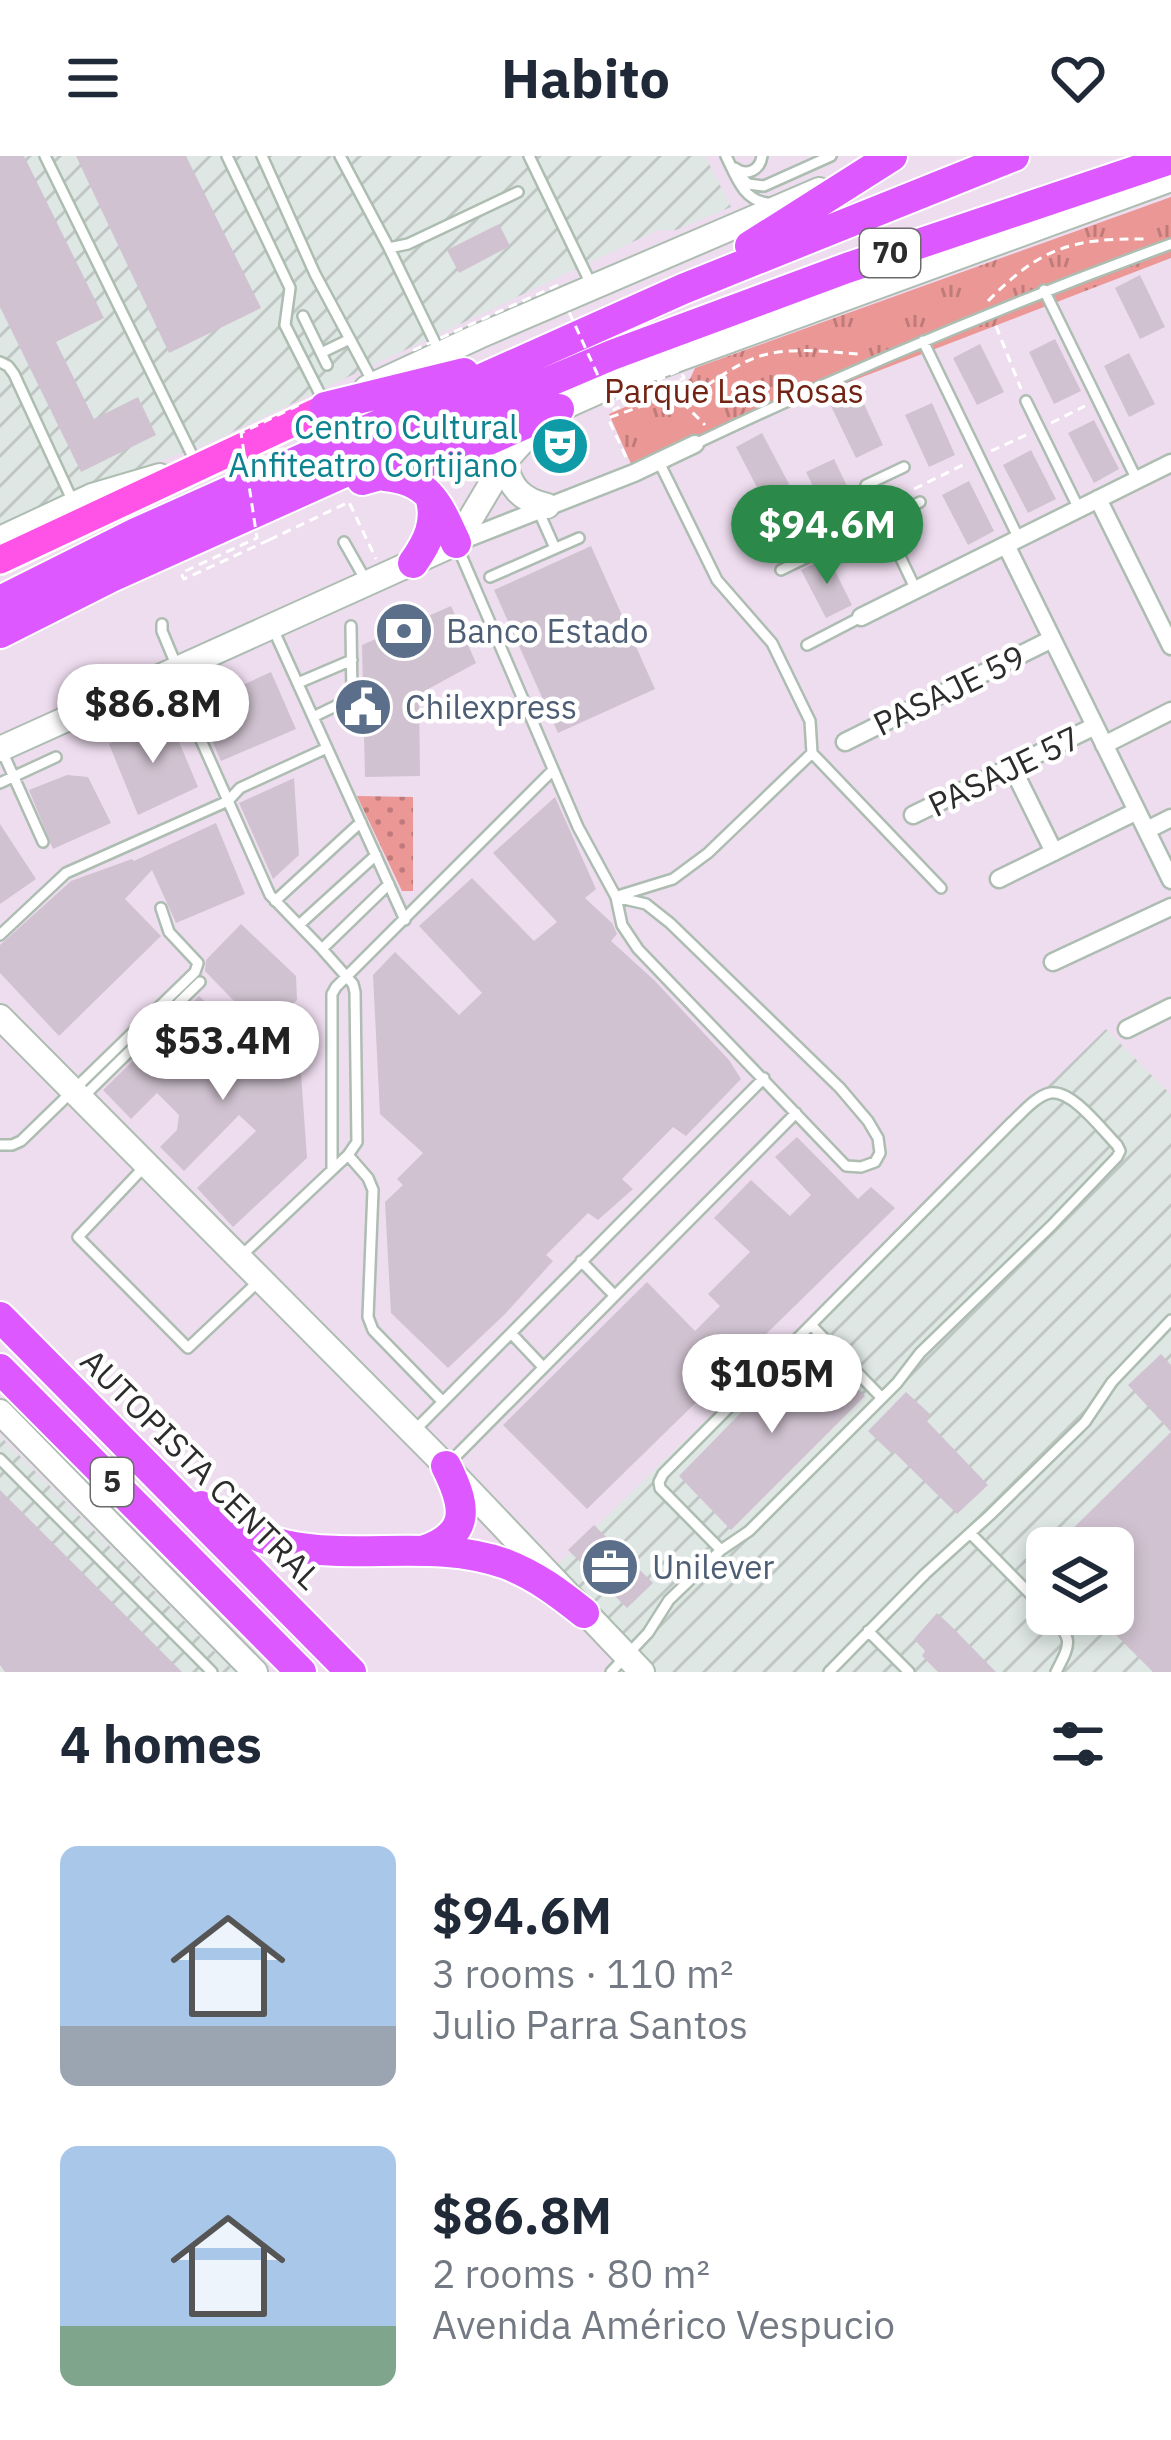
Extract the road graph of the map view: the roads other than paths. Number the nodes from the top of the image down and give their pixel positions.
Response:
1 (45, 156) edge
2 (227, 156) edge
3 (262, 156) edge
4 (340, 156) edge
5 (529, 156) edge
6 (762, 156) edge
7 (831, 156) edge
8 (893, 156) edge
9 (1014, 156) edge
10 (1171, 159) edge
11 (728, 160) edge
12 (1171, 178) edge
13 (819, 190) junction
14 (518, 192) dead end
15 (1171, 244) edge
16 (389, 248) junction
17 (316, 274) junction
18 (290, 287) junction
19 (593, 287) junction
20 (683, 289) junction
21 (1044, 290) junction
22 (303, 316) dead end
23 (350, 339) junction
24 (923, 341) junction
25 (321, 353) junction
26 (440, 353) junction
27 (523, 360) junction
28 (0, 362) edge
29 (327, 365) dead end
30 (374, 384) junction
31 (1026, 401) dead end
32 (317, 406) junction
33 (559, 409) junction
34 (695, 444) joint
35 (505, 461) junction
36 (659, 463) junction
37 (1171, 464) edge
38 (198, 467) junction
39 (904, 467) road end
40 (379, 476) junction
41 (1137, 480) junction
42 (430, 496) junction
43 (1098, 500) junction
44 (920, 502) road end
45 (74, 504) junction
46 (543, 508) junction
47 (1079, 509) junction
48 (883, 520) junction
49 (264, 526) junction
50 (579, 538) dead end
51 (0, 539) edge
52 (344, 542) dead end
53 (1012, 542) junction
54 (456, 543) junction
55 (555, 548) junction
56 (0, 560) edge
57 (108, 562) junction
58 (413, 563) junction
59 (781, 570) dead end
60 (490, 577) dead end
61 (376, 581) junction
62 (0, 587) edge
63 (916, 590) junction
64 (0, 601) edge
65 (861, 617) joint
66 (162, 624) dead end
67 (272, 626) junction
68 (351, 626) dead end
69 (0, 633) edge
70 (1052, 639) junction
71 (807, 645) dead end
72 (1171, 646) edge
73 (0, 647) edge
74 (352, 660) junction
75 (174, 668) junction
76 (298, 683) junction
77 (1171, 711) edge
78 (313, 716) junction
79 (1095, 726) junction
80 (845, 742) dead end
81 (1104, 745) junction
82 (0, 748) edge
83 (327, 748) junction
84 (812, 753) junction
85 (56, 758) dead end
86 (1012, 767) junction
87 (553, 770) junction
88 (14, 776) junction
89 (0, 783) edge
90 (228, 800) junction
91 (1137, 811) junction
92 (914, 815) dead end
93 (1171, 818) edge
94 (361, 822) junction
95 (1147, 830) junction
96 (43, 842) dead end
97 (1054, 852) junction
98 (376, 855) junction
99 (999, 879) dead end
100 (1171, 880) edge
101 (389, 884) junction
102 (941, 888) dead end
103 (616, 897) junction
104 (275, 901) junction
105 (1171, 907) edge
106 (161, 908) dead end
107 (405, 920) junction
108 (299, 925) junction
109 (0, 935) edge
110 (322, 949) junction
111 (1053, 962) dead end
112 (346, 978) junction
113 (200, 982) dead end
114 (1171, 1007) edge
115 (0, 1016) edge
116 (1126, 1029) dead end
117 (764, 1078) junction
118 (77, 1095) junction
119 (796, 1113) junction
120 (0, 1145) edge
121 (348, 1156) junction
122 (146, 1165) junction
123 (332, 1169) junction
124 (238, 1259) junction
125 (581, 1261) junction
126 (260, 1280) junction
127 (614, 1295) junction
128 (0, 1317) edge
129 (1171, 1320) edge
130 (811, 1324) junction
131 (511, 1333) junction
132 (543, 1366) junction
133 (0, 1369) edge
134 (881, 1397) junction
135 (442, 1402) junction
136 (0, 1412) edge
137 (412, 1432) junction
138 (0, 1459) edge
139 (446, 1466) junction
140 (147, 1467) junction
141 (970, 1533) junction
142 (721, 1550) junction
143 (423, 1551) junction
144 (1026, 1590) edge
145 (584, 1613) junction
146 (868, 1631) junction
147 (1065, 1635) edge
148 (626, 1667) edge
149 (212, 1672) edge
150 (255, 1672) edge
151 (301, 1672) edge
152 (351, 1672) edge
153 (829, 1672) edge
154 (909, 1672) edge
155 (1056, 1672) edge

1 - 38 lane
2 - 18 lane
3 - 17 lane
4 - 16 lane
5 - 19 lane
6 - 11 lane
7 - 11 lane
8 - 13 main road
8 - 20 highway
9 - 20 highway, 70
10 - 49 highway, 70
11 - 13 lane
12 - 33 main road
13 - 19 main road
14 - 16 lane
15 - 21 lane
16 - 26 lane
17 - 18 lane
17 - 23 lane
18 - 32 lane
19 - 26 main road
20 - 27 highway, 70
21 - 24 lane
21 - 41 lane
22 - 25 lane
23 - 25 lane
23 - 30 lane
24 - 34 lane
24 - 53 lane
25 - 29 lane
26 - 30 main road
27 - 32 highway
27 - 57 highway, 70
28 - 45 lane
30 - 32 main road
31 - 47 lane
32 - 38 main road
33 - 35 main road
33 - 40 highway
34 - 36 street
35 - 46 main road
35 - 54 main road
36 - 46 street
36 - 84 lane
37 - 41 street
38 - 45 main road
38 - 56 main road
39 - 48 lane
40 - 42 highway
40 - 49 highway
41 - 43 street
42 - 54 highway
42 - 58 highway
43 - 47 street
43 - 72 street
44 - 48 lane
45 - 51 main road
46 - 54 street
46 - 55 lane
47 - 53 street
48 - 59 lane
48 - 63 lane
49 - 57 highway, 70
50 - 55 lane
52 - 61 lane
53 - 63 street
53 - 70 street
54 - 58 main road
54 - 87 lane
55 - 60 lane
57 - 62 highway
57 - 64 highway, 70
57 - 69 highway, 70
57 - 73 highway
58 - 61 main road
61 - 67 main road
63 - 65 street
65 - 71 lane
66 - 75 lane
67 - 75 main road
67 - 76 lane
68 - 74 lane
70 - 79 street
70 - 80 street, PASAJE 59
74 - 76 lane
74 - 78 lane
75 - 82 main road
75 - 90 lane
76 - 78 lane
77 - 81 street
78 - 83 lane
79 - 81 street
79 - 86 street, PASAJE 57
81 - 91 street
82 - 88 lane
83 - 90 lane
83 - 94 lane
84 - 102 lane
84 - 103 lane
85 - 88 lane
86 - 92 street, PASAJE 57
86 - 97 street
87 - 103 lane
87 - 107 lane
88 - 89 lane
88 - 96 lane
90 - 104 lane
90 - 109 lane
91 - 95 street
91 - 97 street
93 - 95 street
94 - 98 lane
94 - 104 lane
95 - 100 street
97 - 99 street
98 - 101 lane
98 - 108 lane
101 - 107 lane
101 - 110 lane
103 - 117 lane
103 - 119 lane
104 - 108 lane
105 - 111 street
106 - 118 lane
107 - 112 lane
108 - 110 lane
110 - 112 lane
112 - 121 lane
112 - 123 lane
113 - 118 lane
114 - 116 street
115 - 118 main road
117 - 119 lane
117 - 125 lane
118 - 120 lane
118 - 122 main road
119 - 127 lane
121 - 123 lane
121 - 135 lane
122 - 124 main road
122 - 126 lane
123 - 124 lane
124 - 126 main road
125 - 127 lane
125 - 131 lane
126 - 137 main road
127 - 132 lane
128 - 140 highway, AUTOPISTA CENTRAL / 5
129 - 141 lane
130 - 134 lane
130 - 134 lane
130 - 142 lane
131 - 132 lane
131 - 135 lane
132 - 139 lane
133 - 151 highway, 5
134 - 142 lane
135 - 137 lane
136 - 150 main road
137 - 139 main road
138 - 149 lane
139 - 143 highway
139 - 145 main road
140 - 143 highway
140 - 152 highway, AUTOPISTA CENTRAL / 5
141 - 144 lane
141 - 146 lane
142 - 148 lane
143 - 145 highway
145 - 148 main road
146 - 153 lane
146 - 154 lane
147 - 155 lane

